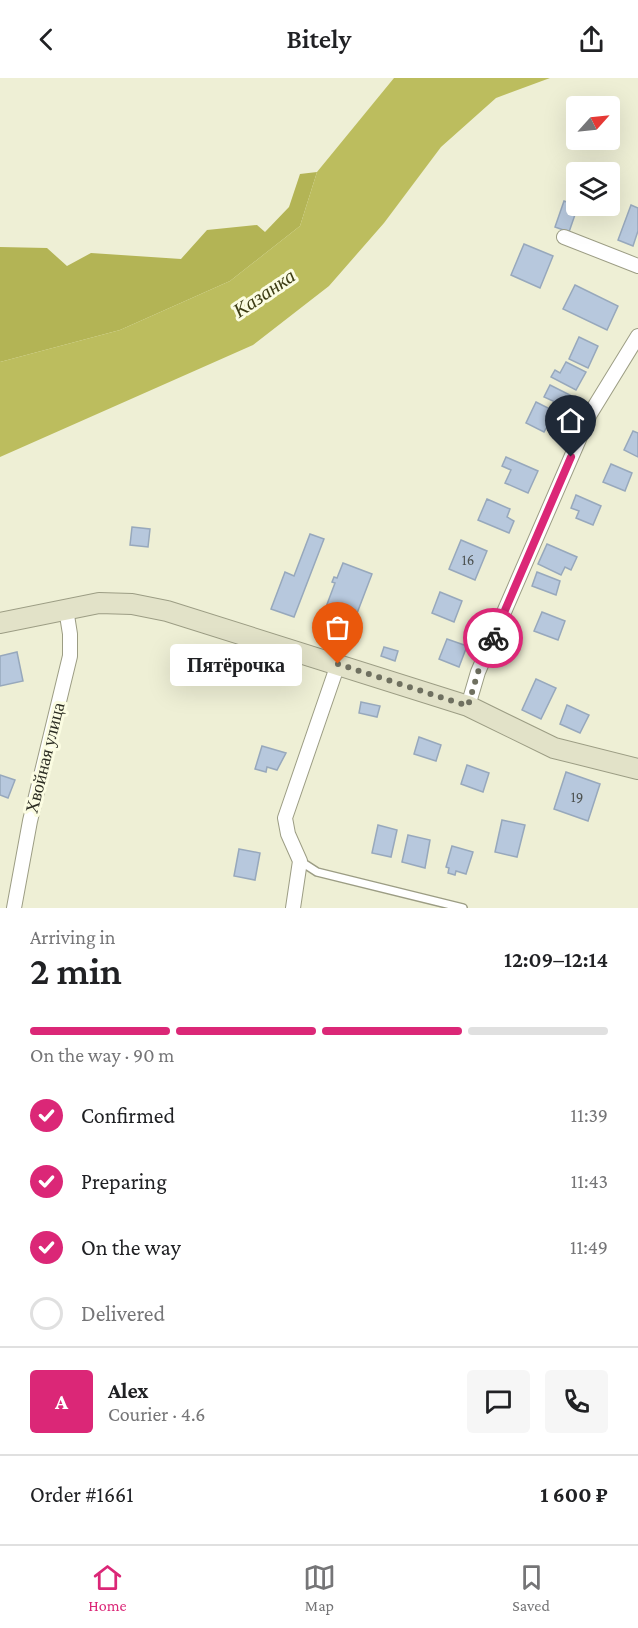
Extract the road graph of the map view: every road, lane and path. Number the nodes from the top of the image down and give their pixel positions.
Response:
1 (564, 237) dead end
2 (638, 266) edge
3 (638, 336) edge
4 (66, 609) junction
5 (0, 623) edge
6 (338, 664) junction
7 (468, 706) junction
8 (638, 769) edge
9 (300, 861) junction
10 (14, 908) edge
11 (293, 908) edge
12 (463, 908) edge

1 - 2 street
3 - 7 street
4 - 5 street
4 - 6 street
4 - 10 street, Хвойная улица
6 - 7 street
6 - 9 street
7 - 8 street
9 - 11 street
9 - 12 lane

